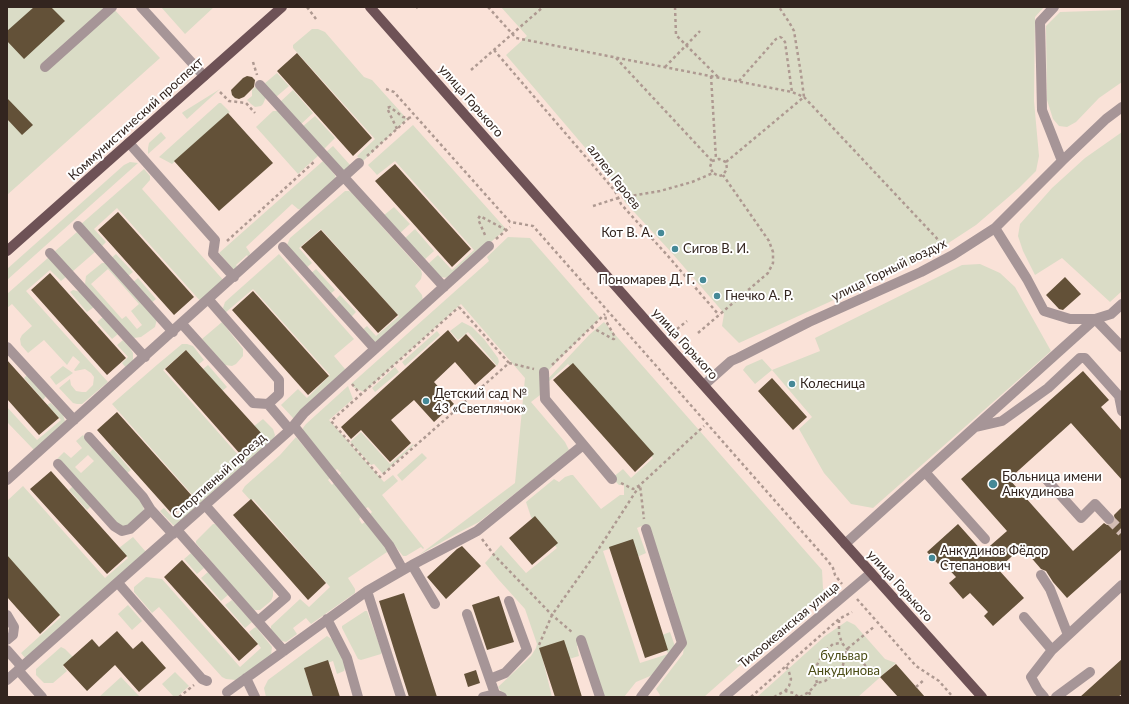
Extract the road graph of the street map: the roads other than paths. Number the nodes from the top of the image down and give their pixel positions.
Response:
1 (112, 7) edge
2 (141, 7) edge
3 (282, 7) edge
4 (370, 7) edge
5 (1054, 7) edge
6 (45, 67) dead end
7 (204, 76) junction
8 (260, 86) dead end
9 (1122, 107) edge
10 (129, 143) junction
11 (1062, 161) junction
12 (359, 163) road end
13 (344, 177) junction
14 (78, 226) dead end
15 (995, 228) junction
16 (489, 246) road end
17 (283, 247) dead end
18 (7, 251) edge
19 (50, 253) dead end
20 (234, 277) junction
21 (444, 287) junction
22 (208, 300) junction
23 (1122, 304) edge
24 (1095, 319) junction
25 (182, 324) junction
26 (173, 332) junction
27 (7, 347) edge
28 (1122, 347) edge
29 (374, 349) junction
30 (145, 357) junction
31 (544, 372) road end
32 (704, 385) junction
33 (268, 404) junction
34 (1122, 410) edge
35 (74, 420) junction
36 (292, 428) junction
37 (974, 428) junction
38 (89, 437) dead end
39 (583, 445) junction
40 (58, 464) dead end
41 (925, 472) junction
42 (1045, 478) dead end
43 (612, 479) road end
44 (7, 480) edge
45 (205, 505) junction
46 (151, 510) junction
47 (1109, 519) tunnel mouth
48 (646, 529) road end
49 (175, 532) junction
50 (985, 539) dead end
51 (845, 544) junction
52 (412, 565) junction
53 (403, 570) junction
54 (871, 573) junction
55 (1041, 575) dead end
56 (118, 583) junction
57 (1122, 585) edge
58 (366, 591) junction
59 (509, 601) dead end
60 (434, 604) dead end
61 (467, 614) dead end
62 (7, 615) edge
63 (1024, 617) dead end
64 (328, 620) junction
65 (258, 621) junction
66 (1068, 635) junction
67 (7, 640) edge
68 (581, 640) road end
69 (7, 650) edge
70 (1052, 650) junction
71 (284, 651) junction
72 (20, 668) junction
73 (1090, 672) dead end
74 (246, 678) junction
75 (490, 679) junction
76 (7, 680) edge
77 (205, 680) road end
78 (227, 692) dead end
79 (1041, 693) edge
80 (498, 695) edge
81 (42, 697) edge
82 (254, 697) edge
83 (358, 697) edge
84 (401, 697) edge
85 (483, 697) edge
86 (600, 697) edge
87 (640, 697) edge
88 (724, 697) edge
89 (982, 697) edge
90 (1030, 697) edge
91 (1056, 697) edge

1 - 6 street
2 - 7 street
3 - 7 main road, Коммунистический проспект
4 - 32 main road, улица Горького
5 - 11 street
7 - 10 main road, Коммунистический проспект
8 - 13 street
9 - 11 street, улица Горный воздух
10 - 18 main road, Коммунистический проспект
10 - 20 street
11 - 15 street, улица Горный воздух
12 - 13 street
13 - 20 street
13 - 21 street
14 - 26 street
15 - 24 street
15 - 32 street, улица Горный воздух
16 - 21 street, Спортивный проезд
17 - 29 street
19 - 30 street
20 - 22 street
21 - 29 street, Спортивный проезд
22 - 25 street
22 - 33 street
23 - 24 street
24 - 28 street
24 - 37 street
25 - 26 street
25 - 33 street
26 - 30 street
27 - 35 street
29 - 36 street, Спортивный проезд
30 - 35 street
31 - 39 street
32 - 51 main road, улица Горького
33 - 36 street
34 - 37 street
35 - 44 street
36 - 45 street, Спортивный проезд
36 - 53 street
37 - 41 street
38 - 46 street
39 - 43 street
39 - 52 street
40 - 46 street
41 - 50 street
41 - 51 street
42 - 47 street
45 - 49 street, Спортивный проезд
45 - 65 street
46 - 49 street
48 - 87 street
49 - 56 street, Спортивный проезд
49 - 65 street
51 - 54 main road, улица Горького
52 - 53 street
52 - 60 street
53 - 58 street
54 - 88 street, Тихоокеанская улица
54 - 89 main road, улица Горького
55 - 66 street
56 - 72 street, Спортивный проезд
56 - 77 street
57 - 66 street
58 - 64 street
58 - 84 street
59 - 75 street
61 - 75 street
62 - 67 street
63 - 70 street
64 - 71 street
64 - 83 street
65 - 71 street
66 - 70 street
68 - 86 street
69 - 72 street
70 - 79 street
71 - 74 street
72 - 76 street, Спортивный проезд
72 - 81 street
73 - 91 street
74 - 78 street
74 - 82 street
75 - 80 street
79 - 90 street
80 - 85 street

